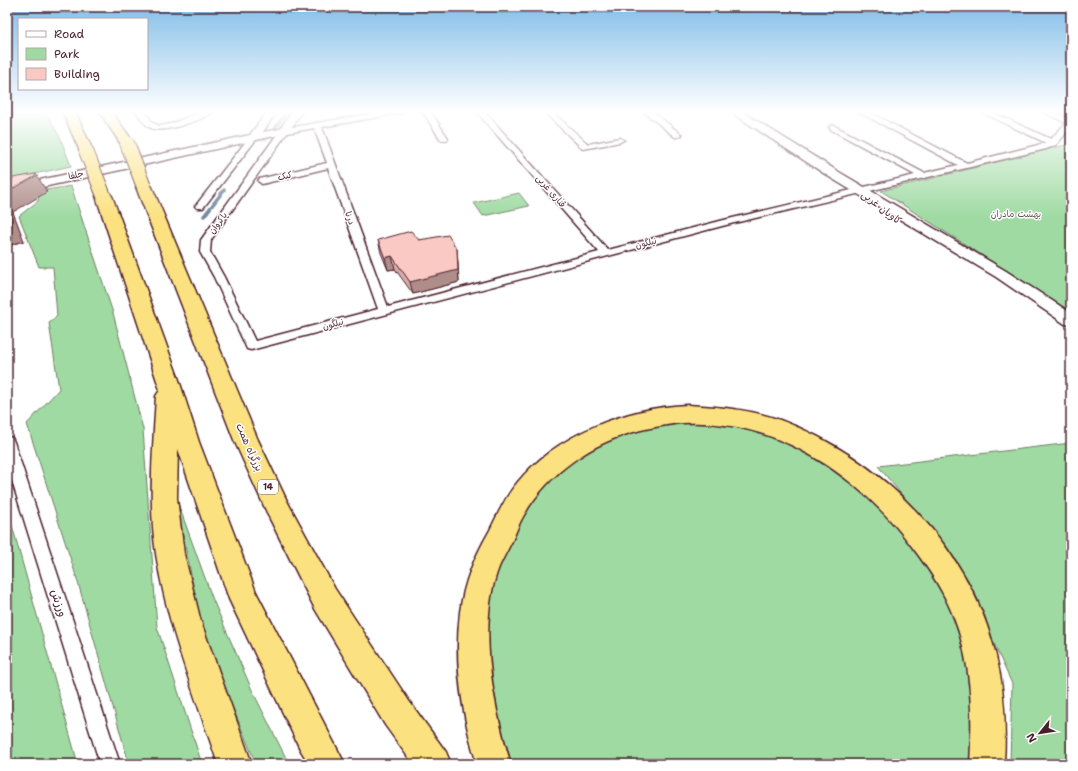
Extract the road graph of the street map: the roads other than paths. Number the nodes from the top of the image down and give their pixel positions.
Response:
1 (84, 147) edge
2 (129, 147) edge
3 (206, 147) edge
4 (246, 147) edge
5 (273, 147) edge
6 (325, 147) edge
7 (512, 147) edge
8 (791, 147) edge
9 (871, 147) edge
10 (930, 147) edge
11 (1044, 147) edge
12 (331, 165) junction
13 (965, 165) junction
14 (922, 175) junction
15 (58, 178) junction
16 (262, 181) dead end
17 (7, 186) edge
18 (860, 190) junction
19 (7, 191) edge
20 (200, 206) dead end
21 (606, 254) junction
22 (384, 311) junction
23 (1071, 320) edge
24 (1071, 332) edge
25 (251, 346) joint
26 (167, 376) junction
27 (7, 442) edge
28 (110, 764) edge
29 (235, 764) edge
30 (328, 764) edge
31 (434, 764) edge
32 (494, 764) edge
33 (987, 764) edge

1 - 26 highway, bridge
2 - 31 highway, بزرگراه همت / 14, bridge
3 - 15 main road, جلفا
4 - 20 street
5 - 25 street, پاکروان
6 - 12 street, درنا
7 - 21 street, قناری غربی
8 - 18 main road
9 - 14 street
10 - 13 street
11 - 13 street, نیلگون
12 - 16 street, کبک
12 - 22 street, درنا
13 - 14 street, نیلگون
14 - 18 street, نیلگون
15 - 17 main road
15 - 19 main road
18 - 21 street, نیلگون
18 - 23 main road, کاویان غربی
18 - 24 main road, کاویان غربی
21 - 22 street, نیلگون
22 - 25 street, نیلگون
26 - 29 highway
26 - 30 highway
27 - 28 street, ورزش
32 - 33 highway

